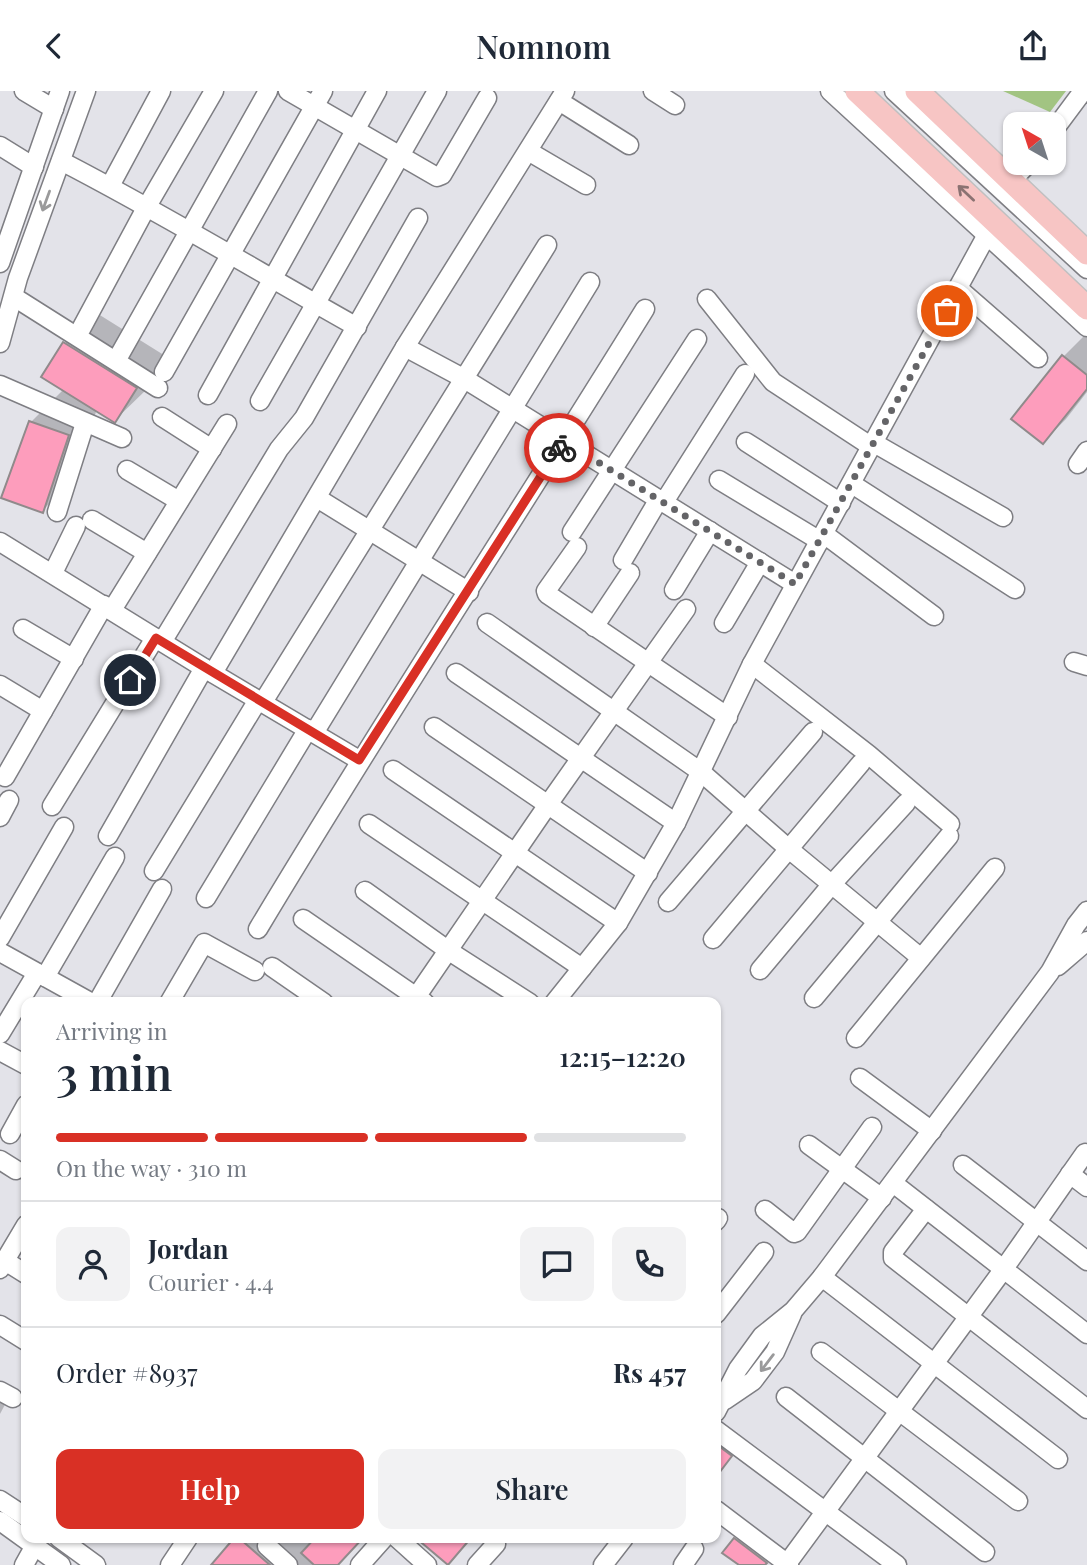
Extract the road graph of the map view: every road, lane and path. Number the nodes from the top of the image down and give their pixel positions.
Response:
1 (24, 91) edge
2 (60, 91) edge
3 (86, 91) edge
4 (161, 91) edge
5 (214, 91) edge
6 (268, 91) edge
7 (288, 91) edge
8 (377, 91) edge
9 (437, 91) edge
10 (653, 91) edge
11 (830, 91) edge
12 (857, 91) edge
13 (894, 91) edge
14 (917, 91) edge
15 (1083, 91) edge
16 (562, 96) edge
17 (487, 98) dead end
18 (319, 99) edge
19 (675, 105) dead end
20 (54, 109) junction
21 (1066, 114) edge
22 (356, 131) junction
23 (629, 145) dead end
24 (0, 146) edge
25 (528, 151) junction
26 (400, 154) junction
27 (61, 161) junction
28 (34, 167) junction
29 (1017, 175) edge
30 (1011, 181) junction
31 (586, 185) dead end
32 (110, 186) junction
33 (146, 208) junction
34 (418, 218) dead end
35 (991, 227) junction
36 (189, 232) junction
37 (547, 245) dead end
38 (1087, 254) edge
39 (231, 256) junction
40 (0, 263) edge
41 (1087, 269) edge
42 (0, 273) edge
43 (18, 278) junction
44 (273, 281) junction
45 (590, 282) dead end
46 (959, 289) junction
47 (14, 297) junction
48 (707, 299) dead end
49 (317, 304) junction
50 (1087, 308) edge
51 (645, 309) dead end
52 (357, 327) junction
53 (1087, 327) edge
54 (81, 329) dead end
55 (697, 339) dead end
56 (0, 344) edge
57 (405, 347) junction
58 (120, 354) dead end
59 (1038, 358) dead end
60 (745, 374) dead end
61 (463, 378) junction
62 (0, 385) edge
63 (208, 395) dead end
64 (260, 401) dead end
65 (514, 410) junction
66 (162, 417) dead end
67 (85, 423) junction
68 (227, 424) dead end
69 (122, 438) dead end
70 (564, 441) junction
71 (746, 442) dead end
72 (873, 445) junction
73 (212, 449) junction
74 (127, 470) dead end
75 (612, 470) junction
76 (719, 479) dead end
77 (852, 484) junction
78 (317, 498) junction
79 (179, 501) junction
80 (661, 501) junction
81 (841, 503) junction
82 (57, 512) dead end
83 (1003, 517) dead end
84 (710, 531) junction
85 (370, 532) junction
86 (822, 538) junction
87 (0, 542) edge
88 (147, 553) junction
89 (760, 562) junction
90 (420, 563) junction
91 (53, 573) junction
92 (795, 584) junction
93 (1015, 589) dead end
94 (674, 590) dead end
95 (469, 592) junction
96 (108, 608) junction
97 (687, 609) dead end
98 (934, 616) dead end
99 (487, 623) dead end
100 (723, 623) dead end
101 (594, 627) junction
102 (23, 629) dead end
103 (159, 640) junction
104 (74, 659) junction
105 (752, 664) junction
106 (648, 665) junction
107 (208, 671) junction
108 (456, 673) dead end
109 (0, 685) edge
110 (261, 701) junction
111 (43, 711) junction
112 (615, 712) junction
113 (727, 717) junction
114 (434, 727) dead end
115 (311, 731) junction
116 (813, 731) dead end
117 (582, 759) junction
118 (359, 760) junction
119 (861, 763) dead end
120 (393, 770) dead end
121 (701, 772) junction
122 (5, 777) dead end
123 (9, 800) dead end
124 (906, 803) dead end
125 (52, 806) dead end
126 (547, 806) junction
127 (746, 811) junction
128 (0, 817) edge
129 (676, 823) junction
130 (369, 824) dead end
131 (64, 827) dead end
132 (108, 836) dead end
133 (790, 849) junction
134 (515, 854) junction
135 (115, 857) dead end
136 (995, 868) dead end
137 (154, 871) dead end
138 (648, 873) junction
139 (832, 884) junction
140 (162, 888) dead end
141 (365, 891) dead end
142 (206, 898) dead end
143 (484, 901) junction
144 (668, 902) dead end
145 (1087, 911) edge
146 (303, 919) dead end
147 (877, 922) junction
148 (618, 923) junction
149 (258, 929) dead end
150 (0, 938) edge
151 (713, 939) dead end
152 (1086, 944) edge
153 (449, 951) junction
154 (0, 952) edge
155 (921, 958) junction
156 (582, 968) junction
157 (760, 970) dead end
158 (1050, 972) junction
159 (41, 975) junction
160 (26, 997) edge
161 (81, 997) edge
162 (93, 997) edge
163 (172, 997) edge
164 (313, 997) edge
165 (412, 997) edge
166 (420, 997) edge
167 (521, 997) edge
168 (559, 997) edge
169 (814, 998) dead end
170 (21, 1004) edge
171 (0, 1034) edge
172 (856, 1038) dead end
173 (0, 1051) edge
174 (21, 1062) edge
175 (860, 1078) dead end
176 (21, 1114) edge
177 (872, 1127) dead end
178 (932, 1131) junction
179 (10, 1134) dead end
180 (809, 1145) dead end
181 (1085, 1153) dead end
182 (0, 1160) edge
183 (963, 1165) dead end
184 (16, 1170) dead end
185 (843, 1170) junction
186 (1070, 1174) junction
187 (893, 1183) junction
188 (1087, 1187) edge
189 (881, 1198) junction
190 (926, 1209) junction
191 (765, 1210) dead end
192 (1037, 1222) junction
193 (21, 1233) edge
194 (764, 1252) dead end
195 (1087, 1261) edge
196 (2, 1265) edge
197 (1003, 1270) junction
198 (21, 1272) edge
199 (822, 1277) junction
200 (721, 1308) edge
201 (968, 1317) junction
202 (0, 1325) edge
203 (1087, 1334) edge
204 (21, 1338) edge
205 (821, 1352) dead end
206 (934, 1363) junction
207 (786, 1397) dead end
208 (721, 1405) edge
209 (1087, 1409) edge
210 (899, 1411) junction
211 (721, 1434) edge
212 (864, 1458) junction
213 (1058, 1459) dead end
214 (0, 1500) edge
215 (1017, 1501) dead end
216 (825, 1511) junction
217 (21, 1514) edge
218 (721, 1514) edge
219 (0, 1521) edge
220 (21, 1537) edge
221 (29, 1543) edge
222 (66, 1543) edge
223 (185, 1543) edge
224 (268, 1543) edge
225 (373, 1543) edge
226 (403, 1543) edge
227 (496, 1543) edge
228 (620, 1543) edge
229 (34, 1547) junction
230 (694, 1549) dead end
231 (985, 1552) dead end
232 (24, 1565) edge
233 (61, 1565) edge
234 (96, 1565) edge
235 (170, 1565) edge
236 (288, 1565) edge
237 (360, 1565) edge
238 (427, 1565) edge
239 (477, 1565) edge
240 (603, 1565) edge
241 (683, 1565) edge
242 (787, 1565) edge
243 (897, 1565) edge

1 - 20 street
2 - 20 street
3 - 27 street
4 - 32 street
5 - 33 street
6 - 36 street
7 - 18 street
8 - 22 street
9 - 26 street
10 - 19 street
11 - 35 street
35 -> 12 main road
13 - 41 street
14 - 30 main road
15 - 21 street
16 - 23 street
16 - 25 street
17 - 26 street
18 - 22 street
18 - 39 street
20 - 28 street
22 - 26 street
22 - 44 street
24 - 28 street
25 - 31 street
25 - 57 street
26 - 49 street
27 - 32 street
27 -> 43 street
28 - 40 street
29 - 30 street
30 - 38 main road
32 - 33 street
33 - 36 street
33 - 54 street
34 - 52 street
35 - 46 street
35 - 50 main road
35 - 53 street
36 - 39 street
36 - 58 street
37 - 61 street
39 - 44 street
39 - 47 street
42 - 43 street
43 - 47 street
44 - 49 street
44 - 63 street
45 - 65 street
46 - 59 street
46 - 72 street
47 - 56 street
48 - 72 street
49 - 52 street
49 - 64 street
51 - 70 street
52 - 103 street
55 - 75 street
57 - 61 street
57 - 78 street
60 - 80 street
61 - 65 street
61 - 85 street
62 - 67 street
65 - 70 street
65 - 90 street
66 - 73 street
67 - 69 street
67 - 82 street
68 - 73 street
70 - 75 street
70 - 95 street
71 - 81 street
72 - 77 street
72 - 83 street
73 - 79 street
74 - 79 street
75 - 80 street
75 - 101 street
76 - 86 street
77 - 81 street
77 - 93 street
78 - 85 street
78 - 107 street
79 - 88 street
80 - 84 street
80 - 101 street
81 - 86 street
84 - 89 street
84 - 94 street
85 - 90 street
85 - 110 street
86 - 92 street
86 - 98 street
87 - 91 street
88 - 91 street
88 - 96 street
89 - 92 street
89 - 100 street
90 - 95 street
90 - 115 street
91 - 96 street
92 - 105 street
95 - 118 street
96 - 103 street
96 - 104 street
97 - 106 street
99 - 112 street
101 - 106 street
102 - 104 street
103 - 107 street
103 - 125 street
104 - 111 street
105 - 113 street
105 - 147 street
106 - 112 street
106 - 113 street
107 - 110 street
107 - 132 street
108 - 117 street
109 - 111 street
110 - 115 street
110 - 137 street
111 - 122 street
112 - 117 street
112 - 121 street
113 - 121 street
114 - 126 street
115 - 118 street
115 - 142 street
116 - 127 street
117 - 126 street
117 - 129 street
118 - 149 street
119 - 133 street
120 - 134 street
121 - 127 street
121 - 129 street
123 - 128 street
124 - 139 street
126 - 134 street
126 - 138 street
127 - 133 street
127 - 144 street
129 - 138 street
130 - 143 street
131 - 150 street
133 - 139 street
133 - 151 street
134 - 143 street
134 - 148 street
135 - 159 street
136 - 155 street
138 - 148 street
139 - 147 street
139 - 157 street
140 - 162 street
141 - 153 street
143 - 153 street
143 - 156 street
145 - 158 street
146 - 165 street
147 - 155 street
147 - 169 street
148 - 156 street
152 - 158 street
153 - 166 street
153 - 167 street
154 - 159 street
155 - 172 street
156 - 168 street
158 - 178 street
159 - 160 street
159 - 161 street
163 - 164 street
170 - 171 street
173 - 174 street
175 - 178 street
176 - 179 street
177 - 185 street
178 - 187 street
180 - 185 street
181 - 186 street
182 - 184 street
183 - 192 street
185 - 189 street
185 - 191 street
186 - 188 street
186 - 192 street
187 - 189 street
187 - 190 street
189 - 199 street
190 - 197 street
190 - 201 street
192 - 195 street
192 - 197 street
193 - 196 street
194 - 200 street
196 - 198 street
197 - 201 street
197 - 203 street
199 - 206 street
199 - 208 street
201 - 206 street
201 - 209 street
202 - 204 street
205 - 210 street
206 - 210 street
206 - 213 street
207 - 212 street
210 - 212 street
210 - 215 street
211 - 216 street
212 - 216 street
212 - 231 street
214 - 217 street
216 - 242 street
216 - 243 street
218 - 242 street
219 - 220 street
221 - 229 street
222 - 234 street
223 - 235 street
224 - 236 street
225 - 237 street
226 - 238 street
227 - 239 street
228 - 240 street
229 - 232 street
229 - 233 street
230 - 241 street

